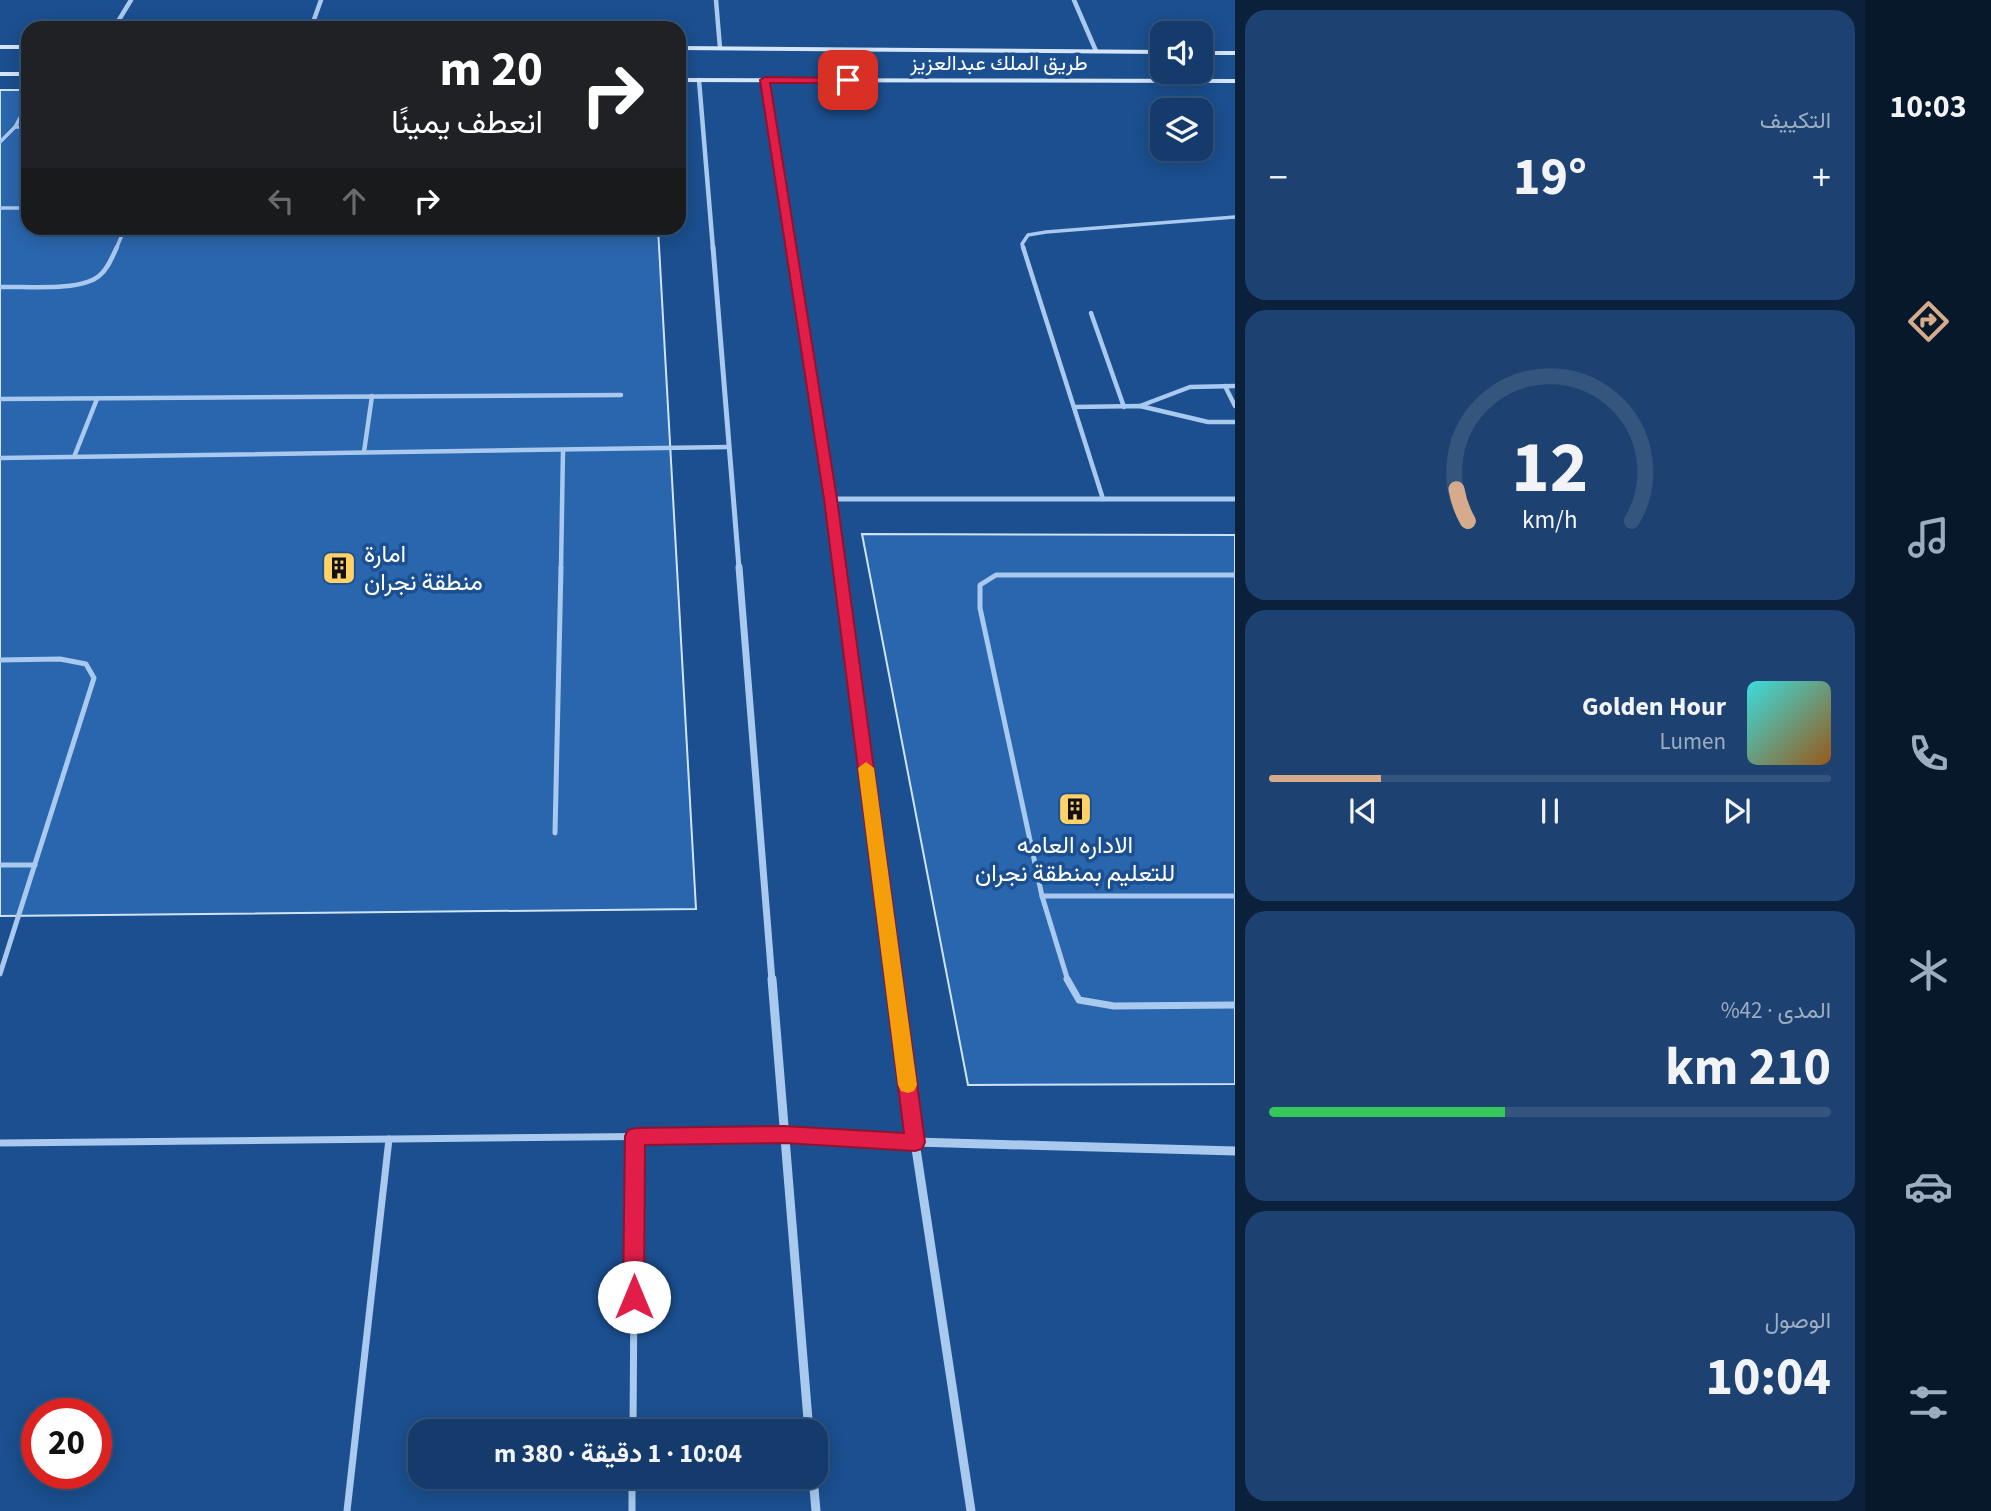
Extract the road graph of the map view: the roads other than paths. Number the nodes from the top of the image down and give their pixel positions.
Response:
1 (131, 0) edge
2 (321, 0) edge
3 (716, 0) edge
4 (1074, 0) edge
5 (118, 21) edge
6 (314, 21) edge
7 (0, 47) edge
8 (21, 47) edge
9 (686, 48) edge
10 (720, 48) junction
11 (1096, 51) junction
12 (1150, 52) edge
13 (1213, 53) edge
14 (1235, 53) edge
15 (0, 74) edge
16 (21, 74) edge
17 (686, 80) edge
18 (699, 80) junction
19 (765, 80) junction
20 (1235, 81) edge
21 (21, 116) edge
22 (15, 127) junction
23 (21, 127) edge
24 (0, 142) edge
25 (0, 208) edge
26 (21, 208) edge
27 (1235, 217) edge
28 (122, 235) edge
29 (0, 287) edge
30 (1091, 313) dead end
31 (1225, 386) junction
32 (1235, 386) edge
33 (621, 395) dead end
34 (372, 397) junction
35 (0, 399) edge
36 (97, 399) junction
37 (1140, 406) junction
38 (1235, 406) edge
39 (1074, 407) junction
40 (1124, 407) junction
41 (1235, 422) edge
42 (729, 447) junction
43 (563, 450) junction
44 (364, 452) junction
45 (74, 457) junction
46 (0, 458) edge
47 (831, 499) junction
48 (1103, 499) junction
49 (1235, 499) edge
50 (1235, 575) edge
51 (0, 660) edge
52 (555, 833) dead end
53 (0, 865) edge
54 (35, 865) junction
55 (1042, 896) junction
56 (1235, 896) edge
57 (0, 974) edge
58 (1235, 1004) edge
59 (784, 1135) junction
60 (635, 1136) junction
61 (389, 1139) junction
62 (915, 1142) junction
63 (0, 1143) edge
64 (1235, 1150) edge
65 (632, 1419) edge
66 (808, 1419) edge
67 (632, 1489) edge
68 (814, 1489) edge
69 (347, 1511) edge
70 (632, 1511) edge
71 (816, 1511) edge
72 (971, 1511) edge

1 - 5 street
2 - 6 street
3 - 10 street
4 - 11 street
7 - 8 main road
9 - 10 main road, طريق الملك عبدالعزيز
10 - 11 main road, طريق الملك عبدالعزيز
11 - 12 main road, طريق الملك عبدالعزيز
13 - 14 main road
15 - 16 main road
17 - 18 main road, طريق الملك عبدالعزيز
18 - 19 main road, طريق الملك عبدالعزيز
18 - 42 street
19 - 20 main road, طريق الملك عبدالعزيز
19 - 47 street
21 - 22 lane
22 - 23 lane
22 - 24 lane
25 - 26 lane
27 - 39 lane
28 - 29 lane
30 - 40 lane
31 - 32 lane
31 - 37 lane
31 - 38 lane
33 - 34 lane
34 - 36 lane
34 - 44 lane
35 - 36 lane
36 - 45 lane
37 - 40 lane
37 - 41 lane
39 - 40 lane
39 - 48 lane
42 - 43 lane
42 - 59 street
43 - 44 lane
43 - 52 lane
44 - 45 lane
45 - 46 lane
47 - 48 street
47 - 62 street
48 - 49 street
50 - 55 lane
51 - 54 lane
53 - 54 lane
54 - 57 lane
55 - 56 lane
55 - 58 lane
59 - 60 lane
59 - 62 street
59 - 66 street
60 - 61 lane
60 - 65 lane
61 - 63 lane
61 - 69 lane
62 - 64 street
62 - 72 street
67 - 70 lane
68 - 71 street

